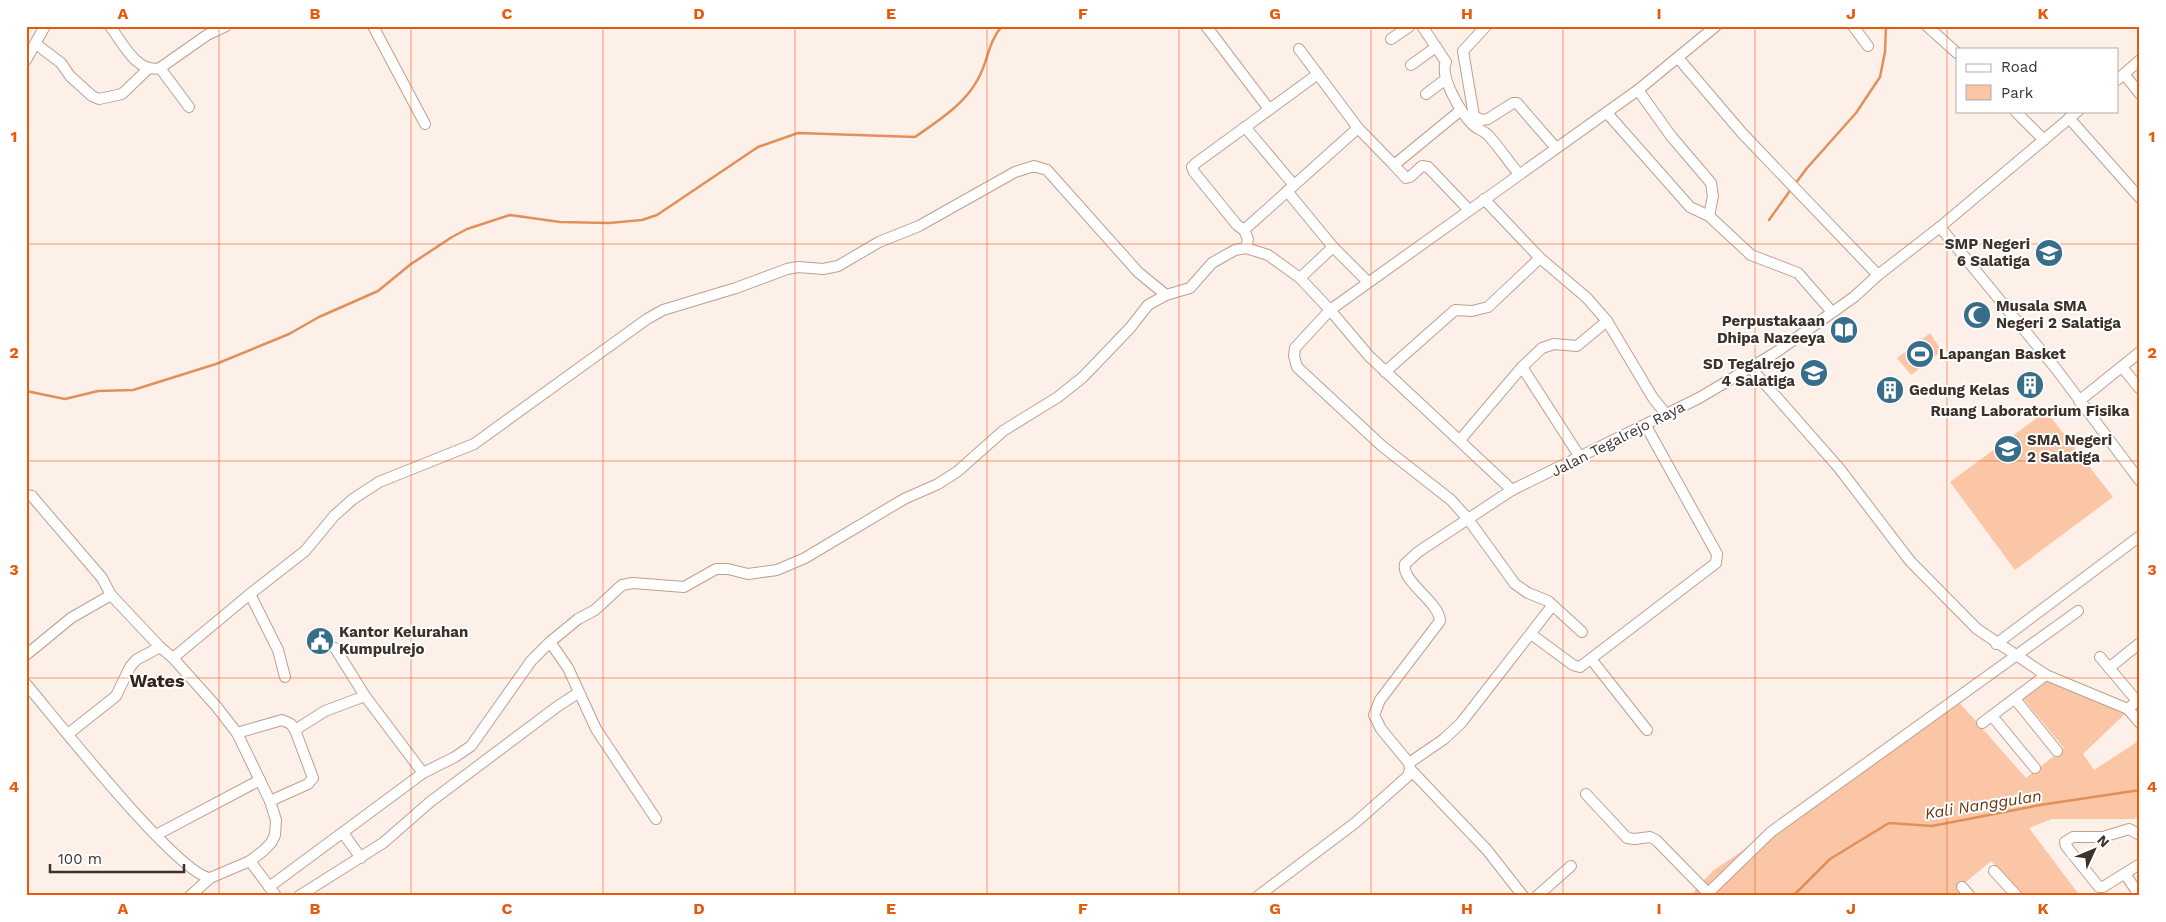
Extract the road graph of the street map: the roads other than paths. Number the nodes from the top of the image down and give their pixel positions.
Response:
1 (45, 26) edge
2 (110, 26) edge
3 (226, 26) edge
4 (373, 26) edge
5 (1206, 26) edge
6 (1410, 26) edge
7 (1422, 26) edge
8 (1486, 26) edge
9 (1716, 26) edge
10 (1853, 26) edge
11 (1927, 26) edge
12 (1391, 39) dead end
13 (36, 44) junction
14 (1868, 46) dead end
15 (1436, 47) junction
16 (1299, 49) dead end
17 (1956, 52) edge
18 (1679, 59) junction
19 (26, 60) edge
20 (2140, 60) edge
21 (1411, 66) dead end
22 (160, 68) junction
23 (148, 69) junction
24 (1318, 74) junction
25 (2121, 77) edge
26 (1446, 79) junction
27 (1638, 90) junction
28 (1426, 94) dead end
29 (2140, 94) edge
30 (189, 107) dead end
31 (1269, 109) junction
32 (1461, 110) junction
33 (2016, 112) edge
34 (1607, 113) junction
35 (2074, 115) edge
36 (425, 124) dead end
37 (1245, 128) junction
38 (1358, 128) junction
39 (2044, 140) junction
40 (1556, 148) junction
41 (1394, 165) junction
42 (1519, 174) junction
43 (1290, 187) junction
44 (2140, 198) edge
45 (1484, 200) junction
46 (1469, 210) junction
47 (1709, 216) junction
48 (1940, 227) junction
49 (1244, 230) junction
50 (1333, 246) junction
51 (1246, 248) junction
52 (1540, 258) junction
53 (1878, 275) junction
54 (1300, 278) junction
55 (1368, 282) junction
56 (1166, 295) junction
57 (1330, 310) junction
58 (1832, 312) junction
59 (1607, 321) junction
60 (2140, 352) edge
61 (1522, 367) junction
62 (2122, 367) junction
63 (1751, 368) junction
64 (1385, 372) junction
65 (2140, 389) edge
66 (2079, 401) junction
67 (1666, 414) junction
68 (1646, 426) junction
69 (1460, 440) junction
70 (1580, 457) junction
71 (2140, 481) edge
72 (1512, 490) junction
73 (26, 495) edge
74 (1468, 519) junction
75 (2140, 536) edge
76 (250, 594) junction
77 (111, 595) junction
78 (1552, 606) junction
79 (2078, 611) dead end
80 (1582, 632) dead end
81 (1531, 634) junction
82 (550, 642) junction
83 (2140, 643) edge
84 (1996, 644) junction
85 (160, 647) junction
86 (335, 648) dead end
87 (26, 655) edge
88 (2016, 657) junction
89 (2100, 657) dead end
90 (173, 658) junction
91 (1591, 659) junction
92 (2109, 668) junction
93 (2046, 675) junction
94 (285, 677) dead end
95 (26, 684) edge
96 (578, 693) junction
97 (365, 696) junction
98 (2015, 699) junction
99 (2138, 700) edge
100 (2128, 709) junction
101 (1992, 716) junction
102 (1982, 723) dead end
103 (2140, 723) edge
104 (295, 730) junction
105 (1647, 730) dead end
106 (237, 733) junction
107 (68, 734) junction
108 (2057, 751) dead end
109 (1410, 766) junction
110 (2035, 768) dead end
111 (423, 773) junction
112 (260, 780) junction
113 (1586, 794) dead end
114 (270, 801) junction
115 (656, 819) dead end
116 (343, 833) junction
117 (156, 835) junction
118 (2140, 835) edge
119 (361, 858) junction
120 (250, 860) junction
121 (2140, 864) edge
122 (1570, 866) dead end
123 (1994, 872) dead end
124 (2124, 874) junction
125 (210, 878) junction
126 (269, 886) junction
127 (1962, 886) dead end
128 (1707, 894) edge
129 (190, 896) edge
130 (276, 896) edge
131 (299, 896) edge
132 (1258, 896) edge
133 (1523, 896) edge
134 (1537, 896) edge
135 (1970, 896) edge
136 (2018, 896) edge
137 (2140, 896) edge

1 - 13 street
2 - 23 street
3 - 22 street
4 - 36 street
5 - 31 street
6 - 12 street
7 - 15 street
8 - 40 street
9 - 18 street
10 - 14 street
11 - 17 street
13 - 19 street
13 - 23 street
15 - 21 street
15 - 26 street
16 - 24 street
18 - 27 street
18 - 53 street
20 - 25 street
22 - 23 street
22 - 30 street
24 - 31 street
24 - 38 street
25 - 29 street
26 - 28 street
26 - 32 street
27 - 34 street
27 - 47 street
31 - 37 street
32 - 41 street
32 - 42 street
33 - 39 street
34 - 40 street
34 - 47 street
35 - 39 street, Jalan Tegalrejo Raya
35 - 44 street
37 - 43 street
37 - 49 street
38 - 41 street
38 - 43 street
39 - 48 street, Jalan Tegalrejo Raya
40 - 42 street
41 - 46 street
42 - 45 street
43 - 49 street
43 - 50 street
45 - 46 street
45 - 52 street
46 - 55 street
47 - 58 street
48 - 53 street, Jalan Tegalrejo Raya
48 - 66 street
49 - 51 street
50 - 54 street
50 - 55 street
51 - 54 street
51 - 56 street
52 - 59 street
52 - 64 street
53 - 58 street, Jalan Tegalrejo Raya
54 - 57 street
55 - 57 street
56 - 76 street
56 - 82 street
57 - 64 street
57 - 74 street
58 - 63 street, Jalan Tegalrejo Raya
59 - 61 street
59 - 67 street
60 - 62 street
61 - 69 street
61 - 70 street
62 - 65 street
62 - 66 street
63 - 67 street, Jalan Tegalrejo Raya
63 - 84 street
64 - 69 street
66 - 71 street
67 - 68 street, Jalan Tegalrejo Raya
68 - 70 street, Jalan Tegalrejo Raya
68 - 91 street
69 - 72 street
70 - 72 street, Jalan Tegalrejo Raya
72 - 74 street, Jalan Tegalrejo Raya
73 - 77 street
74 - 78 street
74 - 109 street, Jalan Tegalrejo Raya
75 - 84 street
76 - 90 street
76 - 94 street
77 - 85 street
77 - 87 street
78 - 80 street
78 - 81 street
79 - 88 street
81 - 91 street
81 - 109 street
82 - 96 street
82 - 111 street
83 - 92 street
84 - 88 street
85 - 90 street
85 - 107 street
86 - 97 street
88 - 93 street
88 - 128 street
89 - 92 street
90 - 106 street
91 - 105 street
92 - 99 street
93 - 98 street
93 - 100 street
95 - 107 street
96 - 115 street
96 - 119 street
97 - 104 street
97 - 111 street
98 - 101 street
98 - 108 street
99 - 100 street
100 - 103 street
101 - 102 street
101 - 110 street
104 - 106 street
104 - 114 street
106 - 112 street
107 - 117 street
109 - 132 street
109 - 133 street
111 - 116 street
112 - 114 street
112 - 117 street
113 - 128 street
114 - 120 street
116 - 119 street
116 - 126 street
117 - 125 street
118 - 124 street
119 - 131 street
120 - 125 street
120 - 126 street
121 - 124 street
122 - 134 street
123 - 136 street
124 - 137 street
125 - 129 street
126 - 130 street
127 - 135 street

